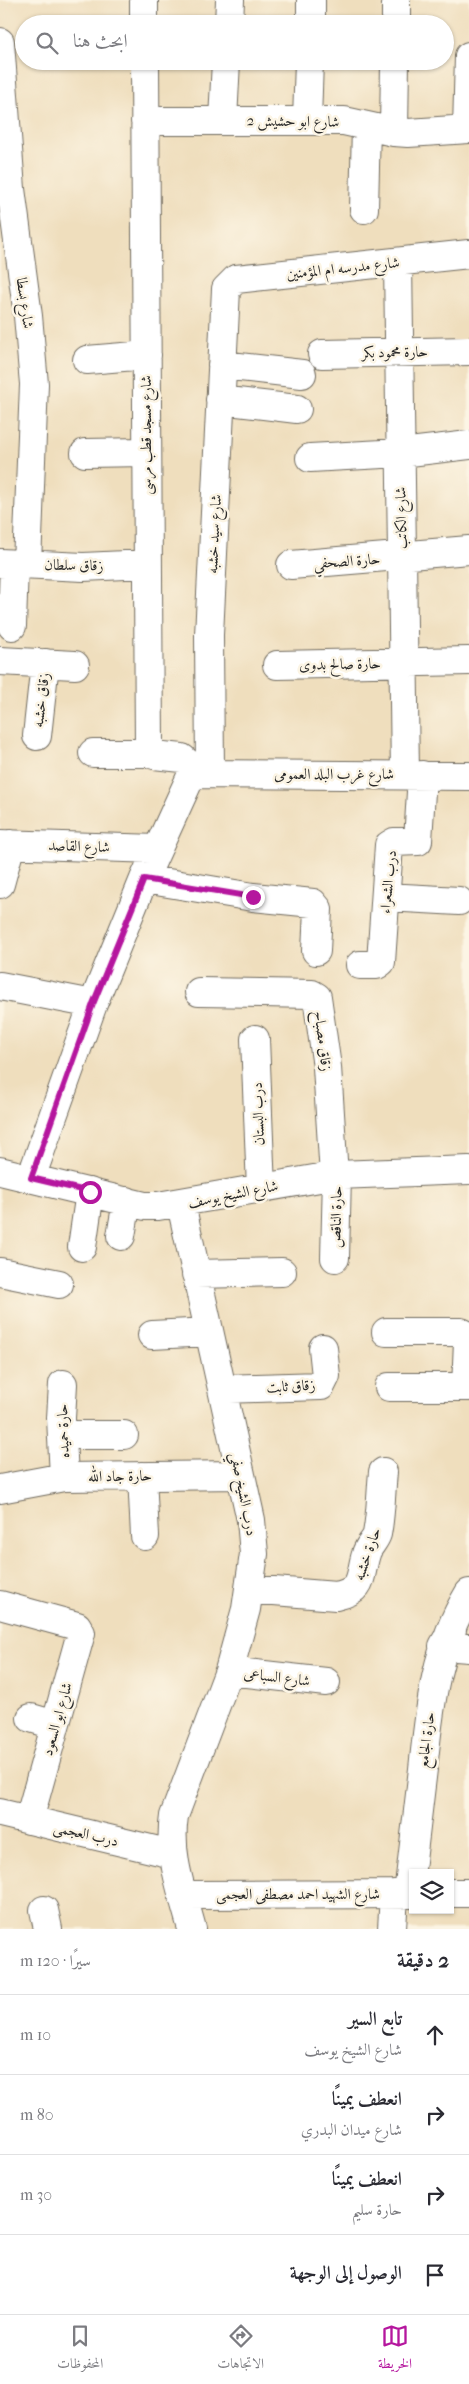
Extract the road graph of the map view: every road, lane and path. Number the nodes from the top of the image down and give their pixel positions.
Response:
1 (144, 0) edge
2 (230, 0) edge
3 (311, 0) edge
4 (396, 0) edge
5 (144, 15) edge
6 (229, 15) edge
7 (310, 15) edge
8 (396, 15) edge
9 (0, 42) edge
10 (469, 56) edge
11 (144, 70) edge
12 (226, 70) edge
13 (309, 70) edge
14 (395, 70) edge
15 (145, 120) junction
16 (223, 120) junction
17 (307, 120) junction
18 (366, 126) junction
19 (468, 129) edge
20 (394, 132) junction
21 (364, 209) dead end
22 (469, 254) edge
23 (398, 262) junction
24 (225, 294) joint
25 (469, 351) edge
26 (399, 352) junction
27 (322, 354) dead end
28 (147, 355) junction
29 (87, 360) dead end
30 (222, 365) junction
31 (302, 374) dead end
32 (220, 400) junction
33 (297, 409) dead end
34 (469, 445) edge
35 (146, 452) junction
36 (85, 453) dead end
37 (401, 453) junction
38 (310, 458) dead end
39 (469, 550) edge
40 (402, 556) junction
41 (14, 564) edge
42 (147, 564) junction
43 (291, 565) dead end
44 (12, 626) dead end
45 (0, 661) edge
46 (469, 661) edge
47 (45, 663) junction
48 (403, 663) junction
49 (74, 665) dead end
50 (277, 665) dead end
51 (37, 736) dead end
52 (92, 753) dead end
53 (151, 753) junction
54 (205, 774) junction
55 (414, 774) junction
56 (469, 776) edge
57 (6, 844) edge
58 (157, 849) junction
59 (144, 879) junction
60 (0, 884) edge
61 (386, 897) junction
62 (458, 901) dead end
63 (316, 951) dead end
64 (360, 965) dead end
65 (0, 986) edge
66 (199, 992) dead end
67 (93, 1004) junction
68 (255, 1039) dead end
69 (469, 1170) edge
70 (0, 1171) edge
71 (336, 1176) junction
72 (31, 1178) junction
73 (261, 1189) junction
74 (90, 1192) junction
75 (127, 1201) junction
76 (181, 1204) junction
77 (121, 1236) dead end
78 (82, 1246) dead end
79 (335, 1258) dead end
80 (0, 1272) edge
81 (282, 1272) dead end
82 (196, 1274) junction
83 (58, 1284) dead end
84 (209, 1332) junction
85 (386, 1332) dead end
86 (152, 1335) dead end
87 (323, 1348) dead end
88 (63, 1384) dead end
89 (388, 1387) dead end
90 (467, 1387) edge
91 (222, 1389) junction
92 (62, 1435) junction
93 (124, 1435) dead end
94 (383, 1472) dead end
95 (241, 1475) junction
96 (142, 1476) junction
97 (64, 1477) junction
98 (0, 1489) edge
99 (144, 1536) dead end
100 (249, 1589) junction
101 (469, 1593) edge
102 (469, 1601) edge
103 (0, 1606) edge
104 (456, 1647) edge
105 (229, 1671) junction
106 (326, 1682) dead end
107 (0, 1814) edge
108 (29, 1820) junction
109 (172, 1854) junction
110 (469, 1893) edge
111 (405, 1894) edge
112 (454, 1894) edge
113 (183, 1895) junction
114 (192, 1929) edge
115 (392, 1929) edge

1 - 5 street
2 - 6 street
3 - 7 street
4 - 8 street
9 - 41 street, شارع بسطا
10 - 19 street
11 - 15 street, شارع مسجد قطب مرسى
12 - 16 street
13 - 17 street
14 - 20 street
15 - 16 street, شارع ابو حشيش 2
15 - 28 street, شارع مسجد قطب مرسى
16 - 17 street, شارع ابو حشيش 2
17 - 18 street, شارع ابو حشيش 2
18 - 20 street, شارع ابو حشيش 2
18 - 21 street
19 - 20 street, شارع ابو حشيش 2
22 - 23 street, شارع مدرسه ام المؤمنين
23 - 24 street, شارع مدرسه ام المؤمنين
23 - 26 street, شارع الكاتب
24 - 30 street, شارع سيد خشبه
25 - 26 street, حارة محمود بكر
26 - 27 street, حارة محمود بكر
26 - 37 street, شارع الكاتب
28 - 29 street
28 - 35 street, شارع مسجد قطب مرسى
30 - 31 street
30 - 32 street, شارع سيد خشبه
32 - 33 street
32 - 54 street, شارع سيد خشبه
34 - 37 street
35 - 36 street
35 - 42 street, شارع مسجد قطب مرسى
37 - 38 street
37 - 40 street, شارع الكاتب
39 - 40 street, حارة الصحفي
40 - 43 street, حارة الصحفي
40 - 48 street, شارع الكاتب
41 - 42 street, زقاق سلطان
41 - 44 street, شارع بسطا
42 - 53 street, شارع مسجد قطب مرسى
45 - 47 street, زقاق خشبه
46 - 48 street, حارة صالح بدوى
47 - 49 street, زقاق خشبه
47 - 51 street, زقاق خشبه
48 - 50 street, حارة صالح بدوى
48 - 55 street, شارع الكاتب
52 - 53 street
53 - 54 street
54 - 55 street, شارع غرب البلد العمومى
54 - 58 street
55 - 56 street, شارع غرب البلد العمومى
55 - 61 street, درب الشعراء
57 - 58 street, شارع القاصد
57 - 60 street
58 - 59 street
59 - 63 street
59 - 67 street
61 - 62 street
61 - 64 street, درب الشعراء
65 - 67 street
66 - 71 street, زقاق مصباح
67 - 72 street
68 - 73 street, درب البستان
69 - 71 street, شارع الشيخ يوسف
70 - 72 street, شارع الشيخ يوسف
71 - 73 street, شارع الشيخ يوسف
71 - 79 street, حارة الناقص
72 - 74 street, شارع الشيخ يوسف
73 - 76 street, شارع الشيخ يوسف
74 - 75 street, شارع الشيخ يوسف
74 - 78 street
75 - 76 street, شارع الشيخ يوسف
75 - 77 street
76 - 82 street, درب الشيخ صفي
80 - 83 street
81 - 82 street
82 - 84 street, درب الشيخ صفي
84 - 86 street
84 - 91 street, درب الشيخ صفي
85 - 90 street
87 - 91 street, زقاق ثابت
88 - 92 street, حارة حميده
89 - 90 street
91 - 95 street, درب الشيخ صفي
92 - 93 street
92 - 97 street, حارة حميده
94 - 100 street, حارة خشبه
95 - 96 street, حارة جاد الله
95 - 100 street, درب الشيخ صفي
96 - 97 street, حارة جاد الله
96 - 99 street
97 - 98 street, حارة جاد الله
100 - 105 street, درب الشيخ صفي
101 - 104 street, حارة الجامع
102 - 104 street
103 - 108 street, شارع ابو السعود
104 - 111 street, حارة الجامع
105 - 106 street, شارع السباعى
105 - 109 street, درب الشيخ صفي
107 - 108 street, درب العجمى
108 - 109 street, درب العجمى
109 - 113 street, درب الشيخ صفي
110 - 112 street
111 - 113 street, شارع الشهيد احمد مصطفى العجمى
111 - 115 street, حارة الجامع
113 - 114 street, درب الشيخ صفي

